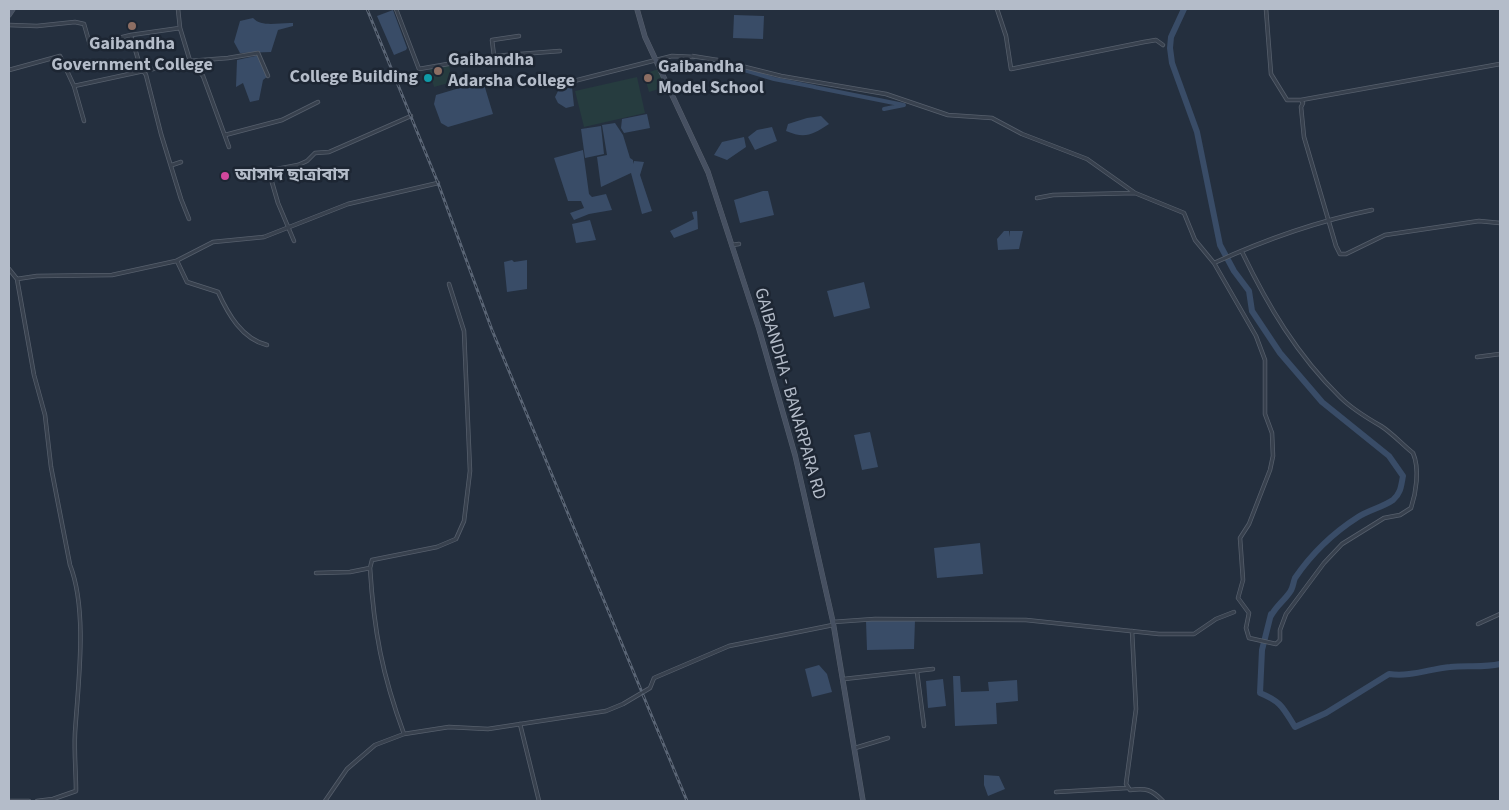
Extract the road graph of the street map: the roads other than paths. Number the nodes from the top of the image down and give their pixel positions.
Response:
1 (13, 9) edge
2 (178, 9) edge
3 (396, 9) edge
4 (637, 9) edge
5 (997, 9) edge
6 (1266, 9) edge
7 (9, 15) edge
8 (9, 25) edge
9 (180, 28) junction
10 (131, 35) junction
11 (519, 36) dead end
12 (1163, 45) dead end
13 (560, 51) dead end
14 (494, 56) junction
15 (704, 58) dead end
16 (655, 60) junction
17 (190, 61) junction
18 (1500, 64) edge
19 (9, 70) edge
20 (143, 70) junction
21 (268, 76) dead end
22 (562, 84) dead end
23 (74, 86) junction
24 (1301, 100) junction
25 (318, 102) dead end
26 (411, 116) dead end
27 (84, 121) dead end
28 (225, 135) junction
29 (229, 146) dead end
30 (182, 162) dead end
31 (172, 166) junction
32 (269, 172) junction
33 (256, 173) dead end
34 (438, 183) dead end
35 (1136, 193) junction
36 (1037, 198) dead end
37 (1372, 210) dead end
38 (189, 219) dead end
39 (1329, 221) junction
40 (1500, 223) edge
41 (288, 227) junction
42 (294, 241) dead end
43 (739, 244) dead end
44 (732, 245) junction
45 (1242, 252) junction
46 (176, 261) junction
47 (1215, 263) junction
48 (9, 269) edge
49 (17, 279) junction
50 (449, 284) dead end
51 (267, 345) dead end
52 (1500, 354) edge
53 (1477, 357) dead end
54 (370, 568) junction
55 (316, 573) dead end
56 (1234, 612) dead end
57 (1500, 614) edge
58 (833, 623) junction
59 (1478, 624) dead end
60 (1132, 631) junction
61 (933, 669) dead end
62 (917, 672) junction
63 (844, 679) junction
64 (520, 724) junction
65 (924, 726) dead end
66 (404, 734) junction
67 (888, 738) dead end
68 (854, 748) junction
69 (1127, 788) junction
70 (1056, 792) dead end
71 (53, 800) edge
72 (9, 801) edge
73 (28, 801) edge
74 (37, 801) edge
75 (325, 801) edge
76 (539, 801) edge
77 (863, 801) edge
78 (1162, 801) edge

1 - 7 main road
2 - 9 street
3 - 14 street
4 - 16 main road, GAIBANDHA - BANARPARA RD
5 - 12 street
6 - 24 street
8 - 10 street
9 - 10 street
9 - 17 street
10 - 20 street
11 - 14 street
13 - 14 street
15 - 16 street
16 - 22 street
16 - 35 street, bridge
16 - 44 main road, GAIBANDHA - BANARPARA RD
17 - 20 street
17 - 21 street
17 - 28 street
18 - 24 street
19 - 23 street
20 - 23 street
20 - 31 street
23 - 27 street
24 - 39 street
25 - 28 street
26 - 32 street
28 - 29 street
30 - 31 street
31 - 38 street
32 - 33 street
32 - 41 street
34 - 41 street
35 - 36 street
35 - 47 street
37 - 39 street
39 - 40 street
39 - 45 street
41 - 42 street
41 - 46 street
43 - 44 street
44 - 58 main road, GAIBANDHA - BANARPARA RD
45 - 47 street
45 - 47 street
46 - 49 street
46 - 51 street
48 - 49 street
49 - 71 street
50 - 54 street
52 - 53 street
54 - 55 street
54 - 66 street
56 - 60 street
57 - 59 street
58 - 60 street
58 - 63 main road, GAIBANDHA - BANARPARA RD
58 - 64 street
60 - 69 street
61 - 62 street
62 - 63 street
62 - 65 street
63 - 68 main road, GAIBANDHA - BANARPARA RD
64 - 66 street
64 - 76 street
66 - 75 street
67 - 68 street
68 - 77 main road, GAIBANDHA - BANARPARA RD
69 - 70 street
69 - 78 street
71 - 74 street
72 - 73 street

